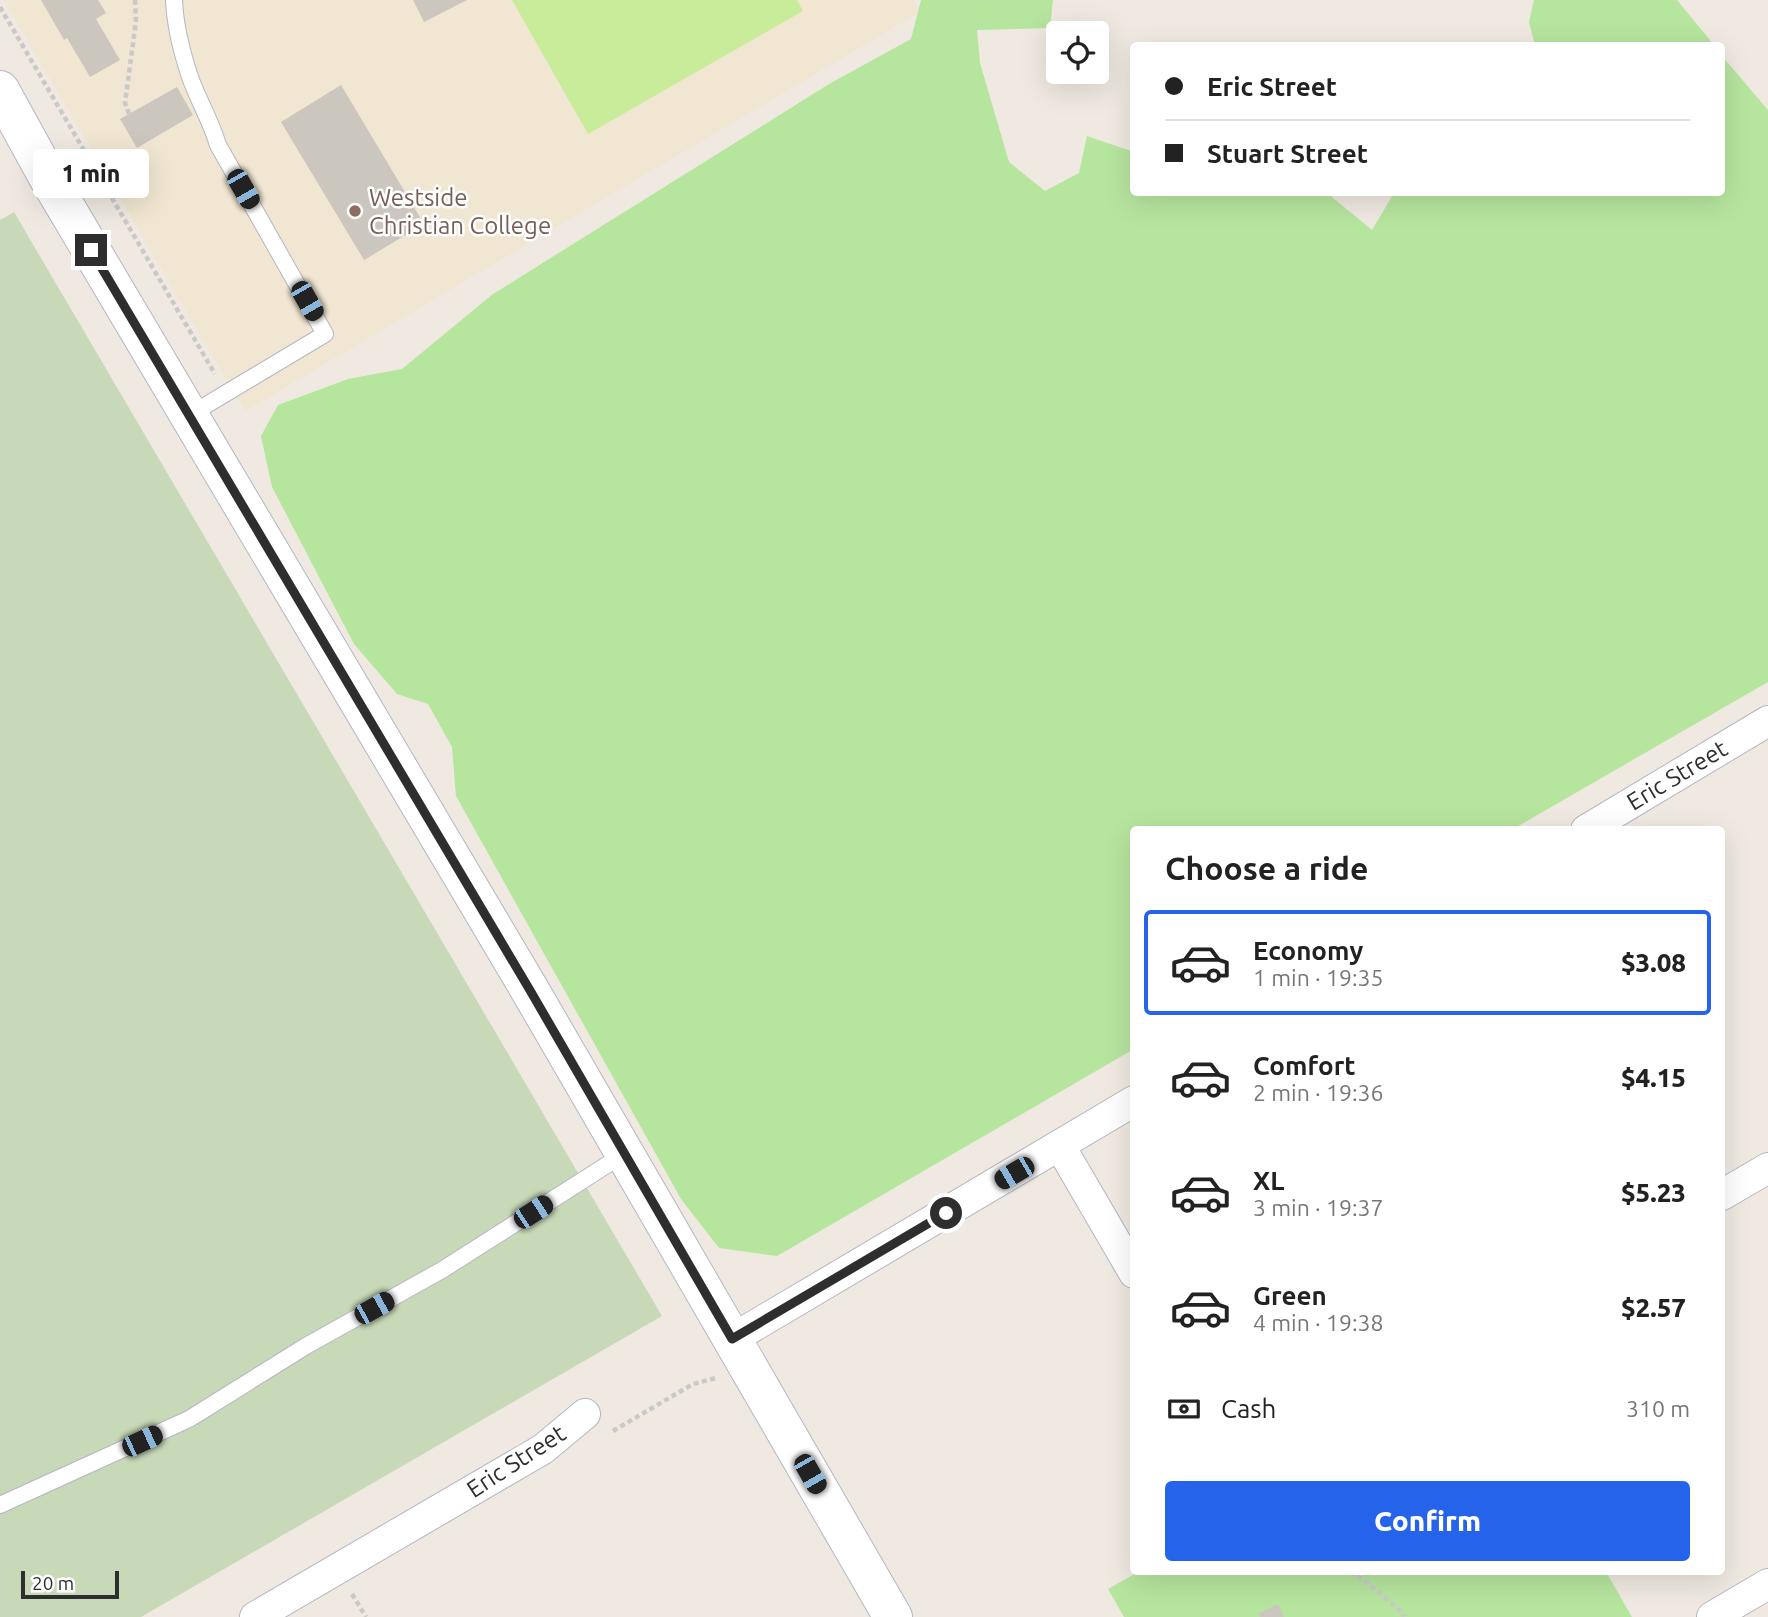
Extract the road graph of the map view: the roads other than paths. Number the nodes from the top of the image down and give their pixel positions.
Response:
1 (174, 0) edge
2 (0, 90) edge
3 (188, 416) junction
4 (1768, 721) edge
5 (1593, 826) edge
6 (1130, 1103) edge
7 (1060, 1146) junction
8 (624, 1154) junction
9 (1768, 1168) edge
10 (1725, 1193) edge
11 (1130, 1266) edge
12 (732, 1339) junction
13 (585, 1414) road end
14 (0, 1505) edge
15 (1768, 1584) edge
16 (255, 1617) edge
17 (893, 1617) edge
18 (1712, 1617) edge

1 - 3 lane
2 - 3 street
3 - 8 street
4 - 5 street, Eric Street
6 - 7 street
7 - 11 street
7 - 12 street
8 - 12 street
8 - 14 lane
9 - 10 street
12 - 17 street
13 - 16 street, Eric Street
15 - 18 street

